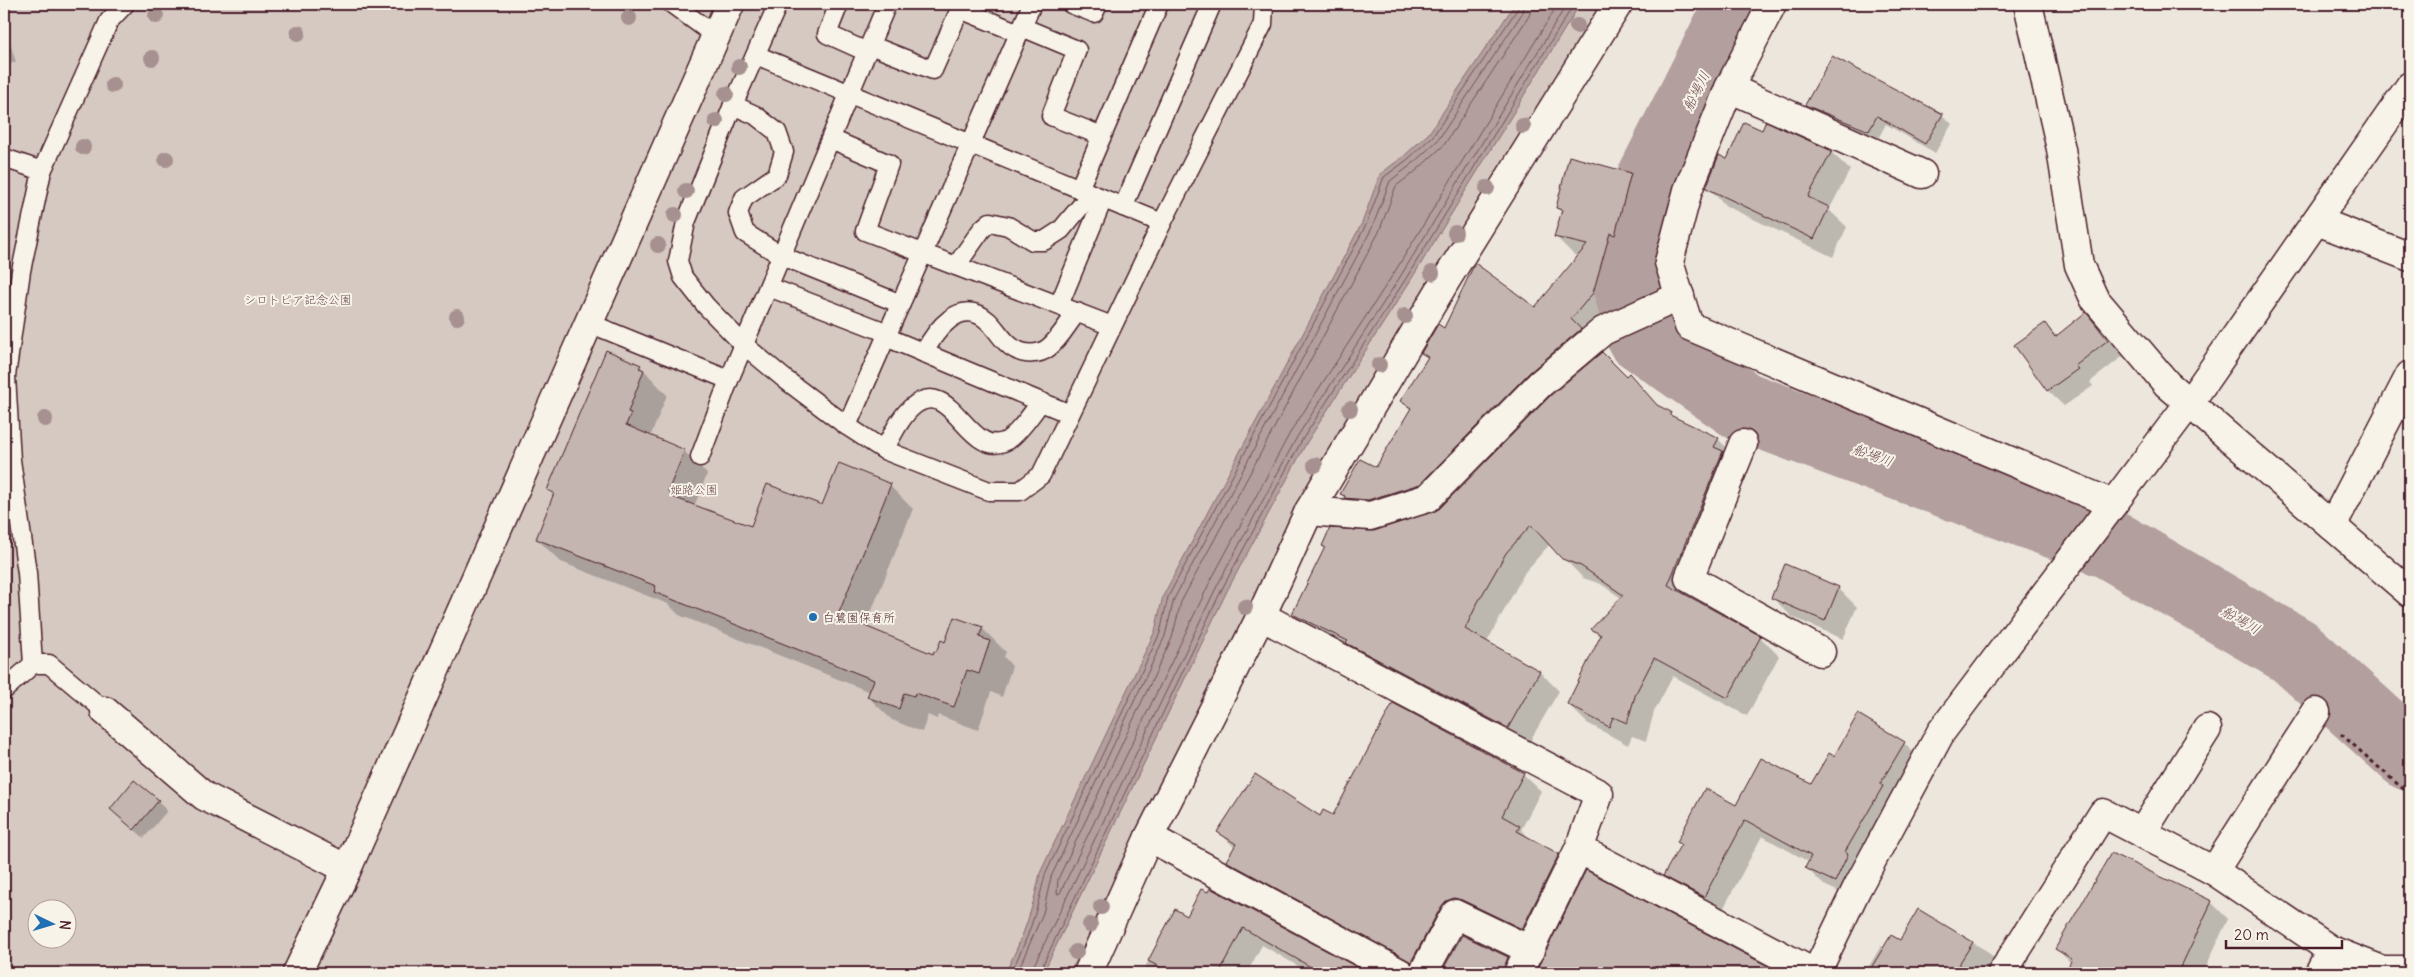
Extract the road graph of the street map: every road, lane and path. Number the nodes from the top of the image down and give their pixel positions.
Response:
1 (125, 4) edge
2 (672, 4) edge
3 (730, 4) edge
4 (778, 4) edge
5 (840, 4) edge
6 (887, 4) edge
7 (1032, 4) edge
8 (1071, 4) edge
9 (1098, 4) edge
10 (1159, 4) edge
11 (1212, 4) edge
12 (1264, 4) edge
13 (1618, 4) edge
14 (1772, 4) edge
15 (2028, 4) edge
16 (1021, 30) junction
17 (716, 36) junction
18 (869, 48) junction
19 (756, 55) junction
20 (2410, 86) edge
21 (1729, 88) junction
22 (850, 94) junction
23 (733, 105) junction
24 (1102, 136) junction
25 (831, 139) junction
26 (970, 144) junction
27 (4, 158) edge
28 (42, 172) junction
29 (1922, 174) dead end
30 (1091, 194) junction
31 (1123, 207) junction
32 (2317, 221) junction
33 (1162, 223) junction
34 (922, 253) junction
35 (782, 256) junction
36 (2410, 257) edge
37 (956, 266) junction
38 (769, 286) junction
39 (1680, 296) junction
40 (901, 304) junction
41 (1059, 305) junction
42 (1077, 312) junction
43 (589, 323) junction
44 (1112, 326) junction
45 (887, 335) junction
46 (744, 345) junction
47 (924, 353) junction
48 (2410, 375) edge
49 (729, 380) junction
50 (1041, 402) junction
51 (2190, 402) junction
52 (1070, 414) junction
53 (847, 426) junction
54 (1743, 444) dead end
55 (884, 450) junction
56 (700, 457) dead end
57 (2113, 504) junction
58 (1309, 512) junction
59 (2332, 526) junction
60 (2410, 593) edge
61 (1261, 616) junction
62 (1821, 652) dead end
63 (33, 664) junction
64 (4, 690) edge
65 (105, 711) joint
66 (2316, 712) joint
67 (2207, 729) dead end
68 (2410, 795) edge
69 (2142, 833) junction
70 (1149, 837) junction
71 (1579, 849) junction
72 (347, 869) junction
73 (2214, 871) junction
74 (1524, 962) edge
75 (2325, 962) edge
76 (2410, 970) edge
77 (296, 973) edge
78 (1088, 973) edge
79 (1400, 973) edge
80 (1423, 973) edge
81 (1815, 973) edge
82 (2002, 973) edge

1 - 28 lane
2 - 17 lane
3 - 17 street
4 - 19 lane
5 - 18 lane
6 - 18 lane
7 - 16 lane
8 - 9 lane
10 - 24 lane
11 - 31 lane
12 - 33 lane
13 - 58 street
14 - 21 street
15 - 51 street
16 - 18 lane
16 - 24 lane
16 - 26 lane
17 - 43 street
18 - 22 lane
19 - 22 lane
19 - 23 lane
20 - 32 street
21 - 29 street
21 - 39 street
22 - 25 lane
22 - 26 lane
23 - 35 lane
23 - 46 lane
24 - 30 lane
25 - 34 lane
25 - 35 lane
26 - 30 lane
26 - 34 lane
27 - 28 lane
28 - 63 lane
30 - 31 lane
30 - 37 lane
30 - 41 lane
31 - 33 lane
32 - 36 street
32 - 51 street
33 - 44 lane
34 - 37 lane
34 - 40 lane
35 - 38 lane
35 - 40 lane
37 - 41 lane
38 - 45 lane
38 - 46 lane
39 - 57 street
39 - 58 street
40 - 45 lane
41 - 42 lane
42 - 44 lane
42 - 47 lane
43 - 49 lane
43 - 72 street
44 - 52 lane
45 - 47 lane
45 - 53 lane
46 - 49 lane
46 - 53 lane
47 - 50 lane
48 - 59 street
49 - 56 lane
50 - 52 lane
50 - 55 lane
51 - 57 street
51 - 59 street
52 - 55 lane
53 - 55 lane
54 - 62 street
57 - 81 street
58 - 61 street
59 - 60 street
61 - 70 street
61 - 71 street
63 - 64 lane
63 - 65 lane
65 - 72 street
66 - 68 path
66 - 73 street
67 - 69 street
69 - 73 street
69 - 82 street
70 - 78 street
70 - 79 street
71 - 74 street
71 - 81 street
72 - 77 street
73 - 75 street
74 - 80 street
75 - 76 street

